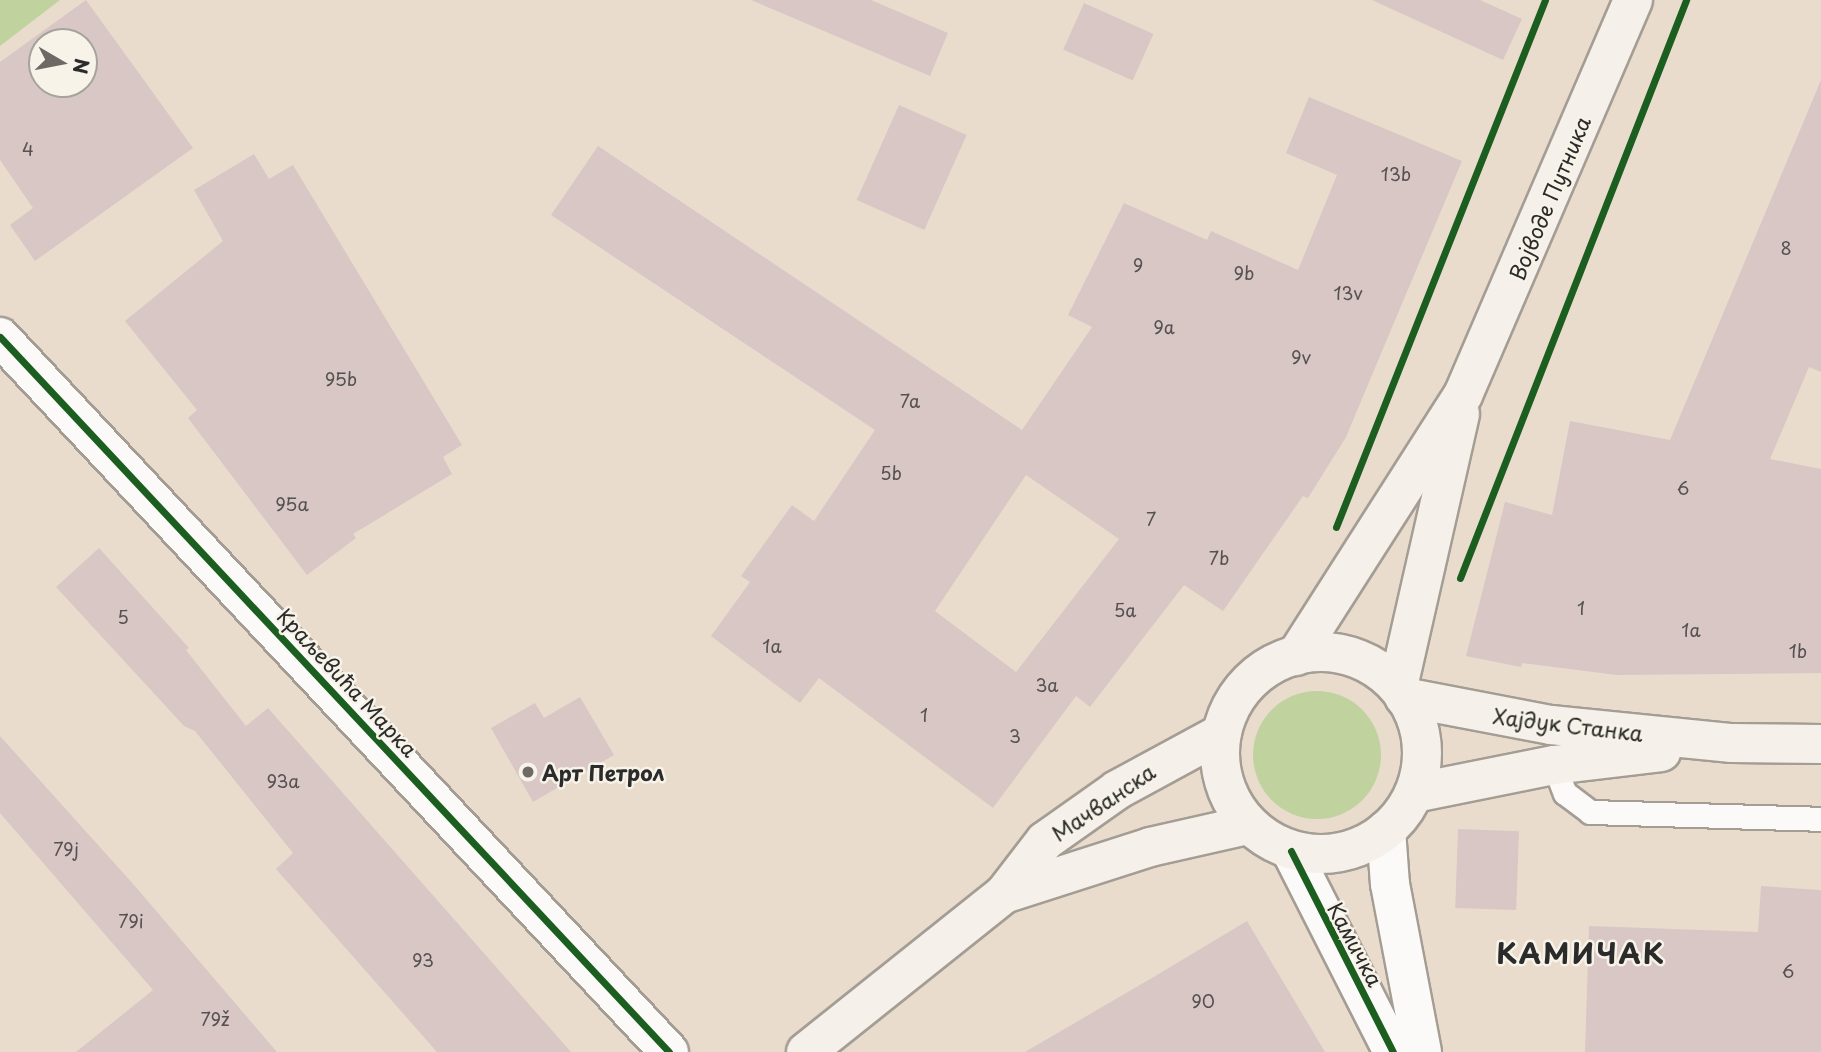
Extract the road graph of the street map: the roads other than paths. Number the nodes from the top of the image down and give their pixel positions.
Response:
1 (1633, 0) edge
2 (0, 337) edge
3 (1463, 395) junction
4 (1296, 656) junction
5 (1401, 692) junction
6 (1222, 733) junction
7 (1732, 743) junction
8 (1821, 744) edge
9 (1554, 765) junction
10 (1414, 793) junction
11 (1821, 819) edge
12 (1248, 825) junction
13 (1386, 830) junction
14 (1291, 851) junction
15 (1004, 894) junction
16 (669, 1052) edge
17 (806, 1052) edge
18 (1393, 1052) edge
19 (1422, 1052) edge

1 - 3 main road, Војводе Путника
2 - 16 street, Краљевића Марка
3 - 4 main road, Војводе Путника
3 - 5 main road, Војводе Путника
4 - 5 main road
4 - 6 main road
5 - 7 main road, Хајдук Станка
5 - 10 main road
6 - 12 main road
6 - 15 main road, Мачванска
7 - 8 main road, Хајдук Станка
7 - 9 main road, Хајдук Станка
9 - 10 main road, Хајдук Станка
9 - 11 lane
10 - 13 main road
12 - 14 main road
12 - 15 main road, Мачванска
13 - 14 main road
13 - 19 street, Камичка
14 - 18 street, Камичка
15 - 17 main road, Мачванска

